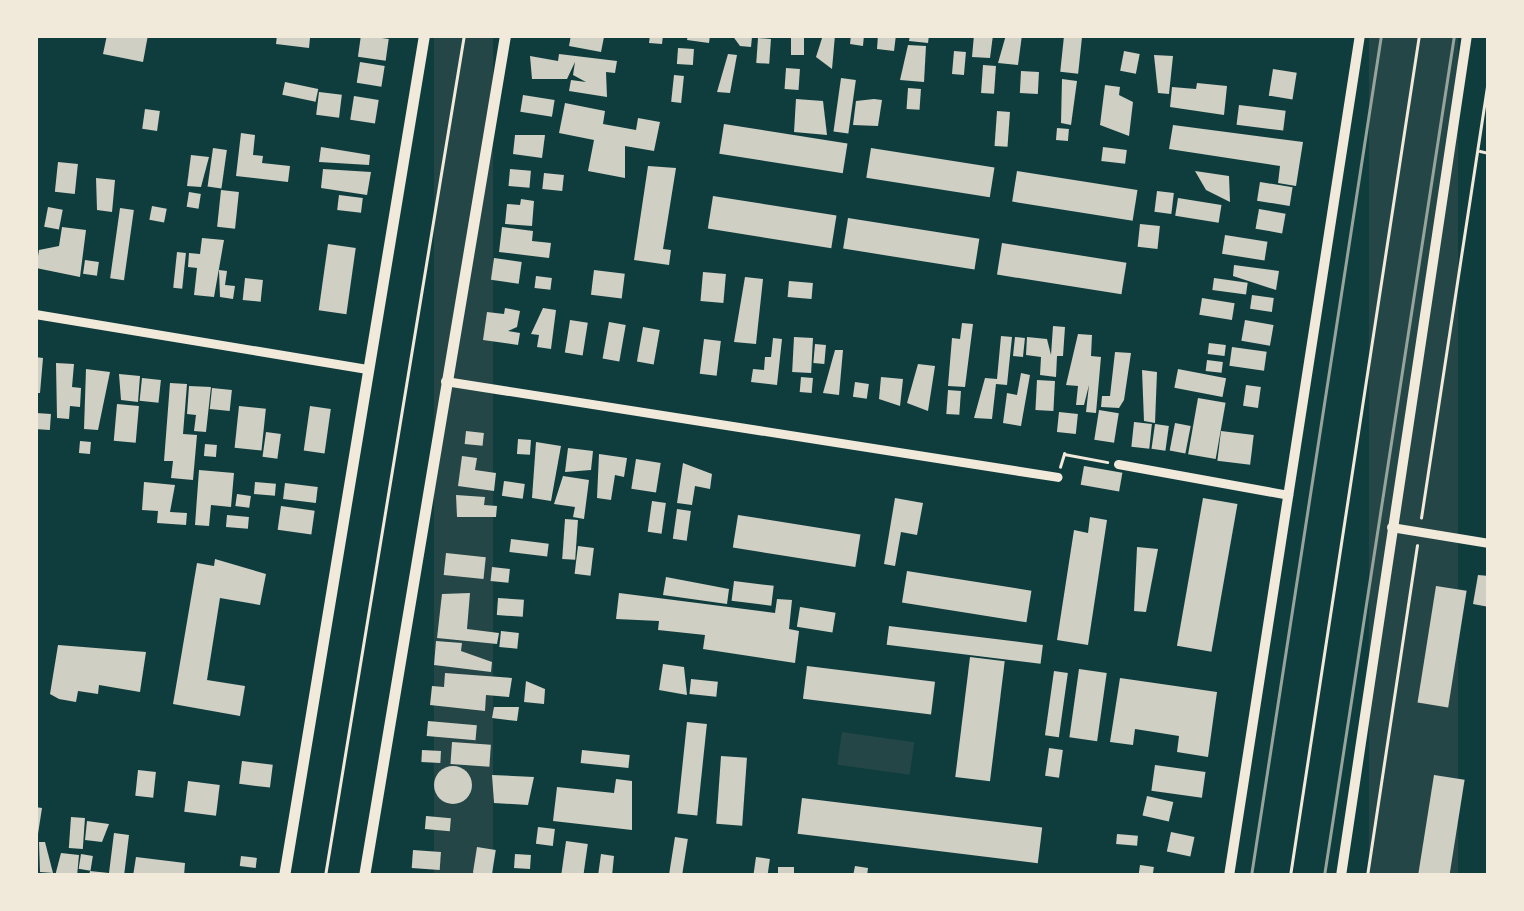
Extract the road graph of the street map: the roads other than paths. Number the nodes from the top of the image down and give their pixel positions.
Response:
1 (424, 35) edge
2 (505, 35) edge
3 (1360, 35) edge
4 (1467, 35) edge
5 (35, 314) edge
6 (370, 368) junction
7 (445, 381) junction
8 (1118, 464) road end
9 (1058, 478) road end
10 (1288, 495) junction
11 (1390, 528) junction
12 (1489, 543) edge
13 (284, 876) edge
14 (364, 876) edge
15 (1229, 876) edge
16 (1341, 876) edge

1 - 6 main road
2 - 7 main road
3 - 10 street
4 - 11 street
5 - 6 street
6 - 13 main road
7 - 9 street
7 - 14 main road
8 - 10 street
10 - 15 street
11 - 12 street
11 - 16 street

